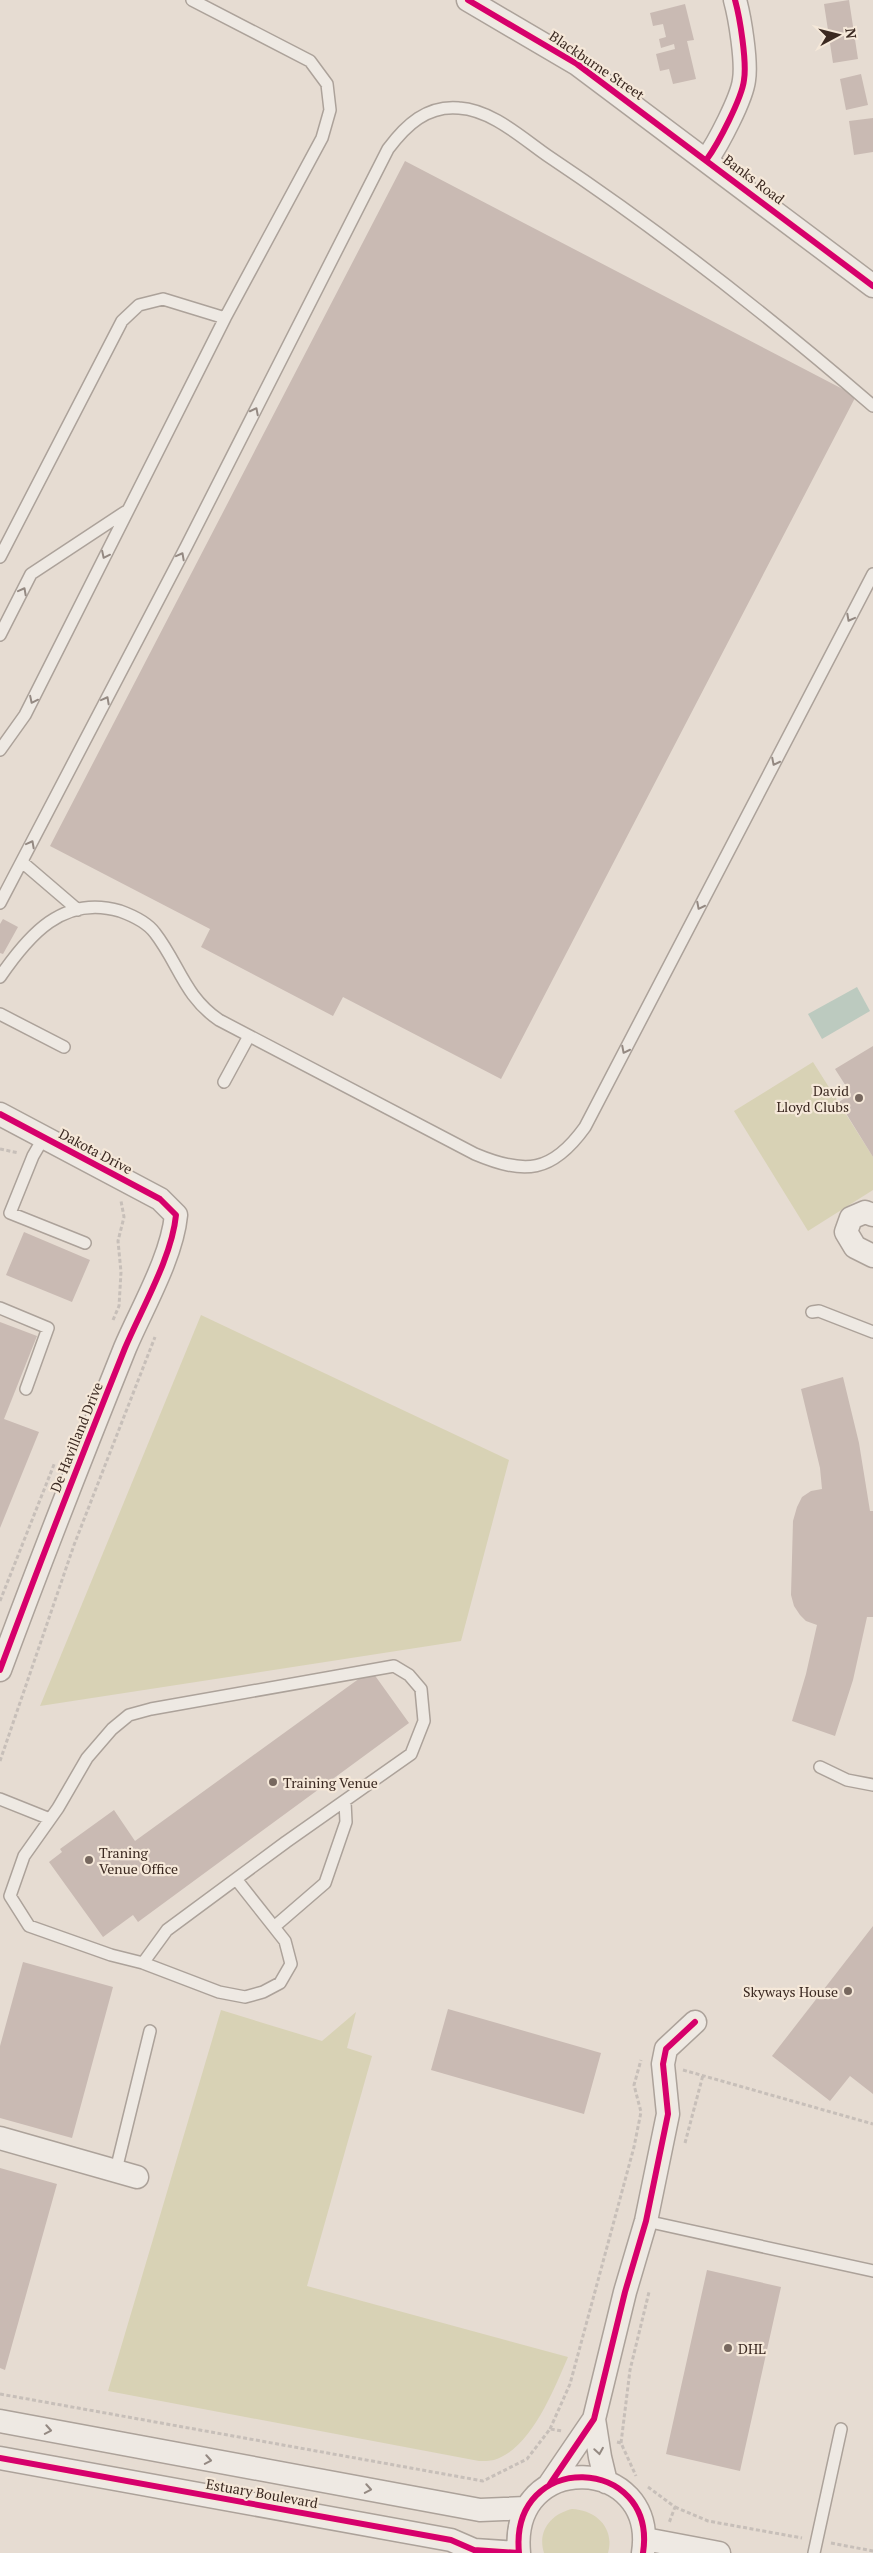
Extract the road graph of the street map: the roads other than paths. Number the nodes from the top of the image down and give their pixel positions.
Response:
1 (192, 0) edge
2 (468, 0) edge
3 (735, 0) edge
4 (707, 159) junction
5 (873, 286) edge
6 (225, 318) junction
7 (873, 406) edge
8 (126, 511) junction
9 (0, 557) edge
10 (873, 574) edge
11 (0, 635) edge
12 (0, 750) edge
13 (22, 862) junction
14 (0, 903) edge
15 (78, 910) junction
16 (0, 977) edge
17 (0, 1014) edge
18 (249, 1036) junction
19 (64, 1047) dead end
20 (224, 1082) dead end
21 (0, 1114) edge
22 (38, 1146) junction
23 (176, 1215) joint
24 (873, 1215) edge
25 (85, 1243) dead end
26 (873, 1256) edge
27 (0, 1308) edge
28 (812, 1312) dead end
29 (873, 1332) edge
30 (26, 1389) dead end
31 (0, 1670) edge
32 (820, 1767) dead end
33 (873, 1784) edge
34 (0, 1799) edge
35 (345, 1802) junction
36 (50, 1819) junction
37 (236, 1879) junction
38 (274, 1927) junction
39 (143, 1963) junction
40 (695, 2022) dead end
41 (150, 2031) dead end
42 (0, 2138) edge
43 (126, 2173) joint
44 (646, 2221) junction
45 (873, 2271) edge
46 (594, 2419) junction
47 (0, 2421) edge
48 (841, 2429) dead end
49 (0, 2458) edge
50 (606, 2482) junction
51 (549, 2484) junction
52 (526, 2508) junction
53 (644, 2546) edge
54 (519, 2553) edge
55 (719, 2553) edge
56 (814, 2553) edge

1 - 6 lane
2 - 4 street, Blackburne Street
3 - 4 street, Banks Road
4 - 5 street, Banks Road
6 - 8 lane
6 - 9 lane
13 -> 7 lane
11 -> 8 lane
8 -> 12 lane
10 -> 18 lane
13 - 14 lane
13 - 15 lane
15 - 16 lane
15 - 18 lane
17 - 19 lane
18 - 20 lane
21 - 22 street, Dakota Drive
22 - 23 street, Dakota Drive
22 - 25 lane
23 - 31 street, De Havilland Drive
24 - 26 street
27 - 30 lane
28 - 29 lane
32 - 33 lane
34 - 36 lane
35 - 36 lane
35 - 37 lane
35 - 38 lane
36 - 39 lane
37 - 38 lane
37 - 39 lane
38 - 39 lane
40 - 44 street
41 - 43 lane
42 - 43 street
44 - 45 lane
44 - 46 street
46 -> 50 street
46 - 51 street
47 -> 52 street, Estuary Boulevard
48 - 56 lane
49 - 54 street, Estuary Boulevard
50 - 51 street
50 - 53 street
51 - 52 street
52 - 54 street
53 - 55 street

